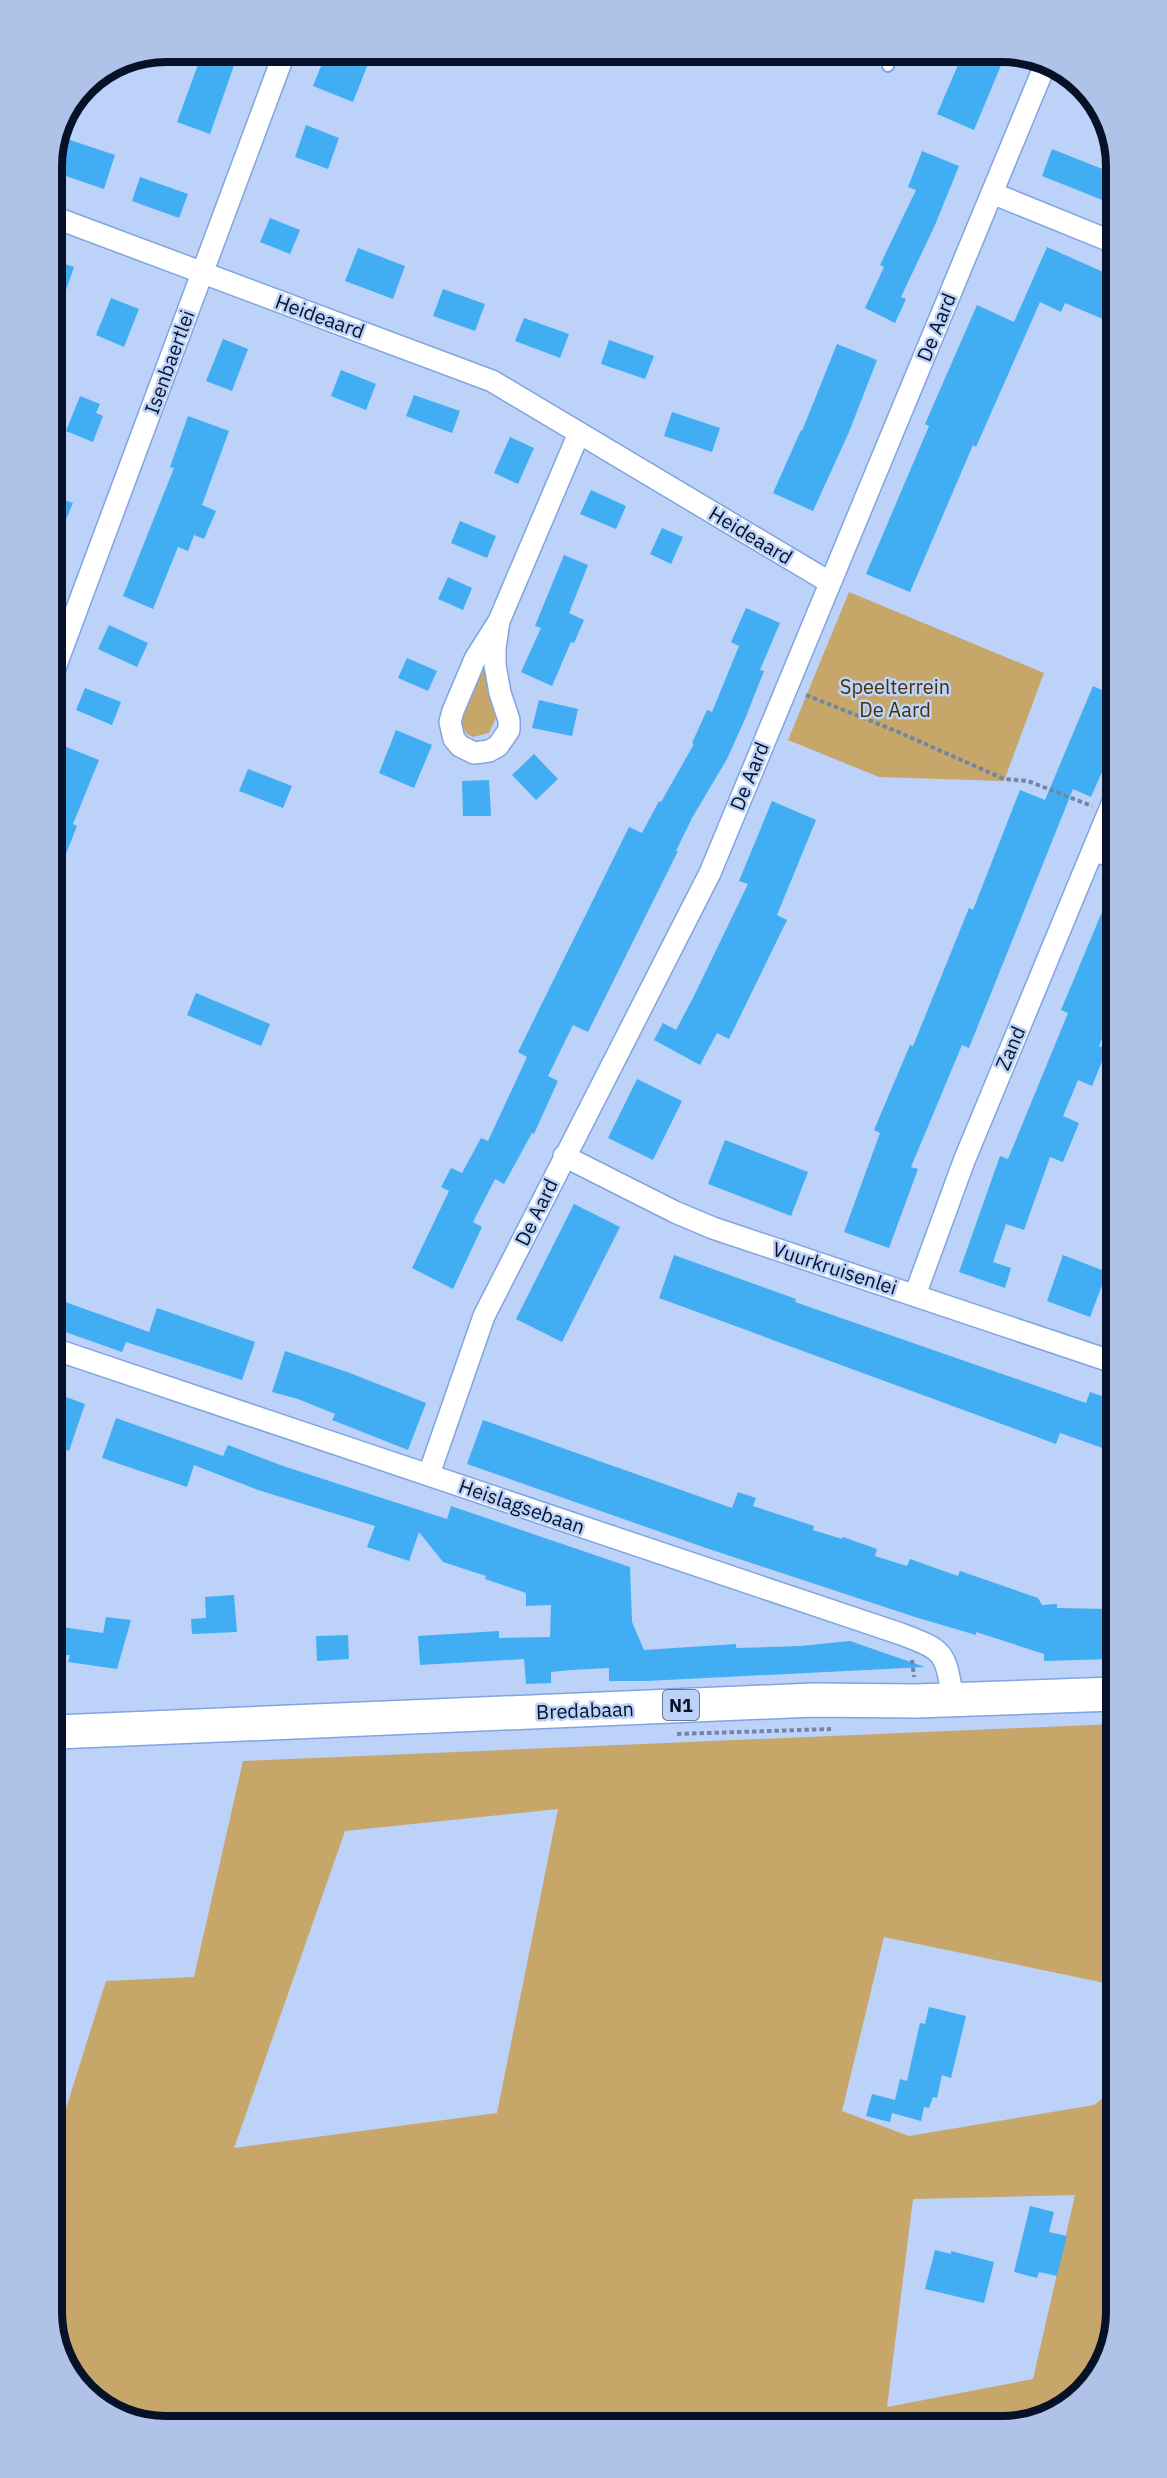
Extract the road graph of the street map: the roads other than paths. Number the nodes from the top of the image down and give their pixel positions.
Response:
1 (281, 62) edge
2 (890, 62) edge
3 (888, 66) dead end
4 (1043, 70) edge
5 (992, 193) junction
6 (62, 220) edge
7 (1106, 239) edge
8 (202, 273) junction
9 (579, 433) junction
10 (829, 582) junction
11 (499, 621) junction
12 (62, 649) edge
13 (1106, 830) edge
14 (1102, 853) edge
15 (564, 1156) junction
16 (915, 1294) junction
17 (62, 1351) edge
18 (1106, 1360) edge
19 (429, 1474) junction
20 (1106, 1694) edge
21 (953, 1700) junction
22 (62, 1732) edge

1 - 8 street, Isenbaertlei
2 - 3 lane
4 - 5 street, De Aard
5 - 7 street
5 - 10 street, De Aard
6 - 8 street, Heideaard
8 - 9 street, Heideaard
8 - 12 street, Isenbaertlei
9 - 10 street, Heideaard
9 - 11 street
10 - 15 street, De Aard
11 - 11 street
13 - 14 street, Zand
14 - 16 street, Zand
15 - 16 street, Vuurkruisenlei
15 - 19 street, De Aard
16 - 18 street, Vuurkruisenlei
17 - 19 street, Heislagsebaan
19 - 21 street, Heislagsebaan
20 - 21 main road, Bredabaan / N1
21 - 22 main road, Bredabaan / N1

